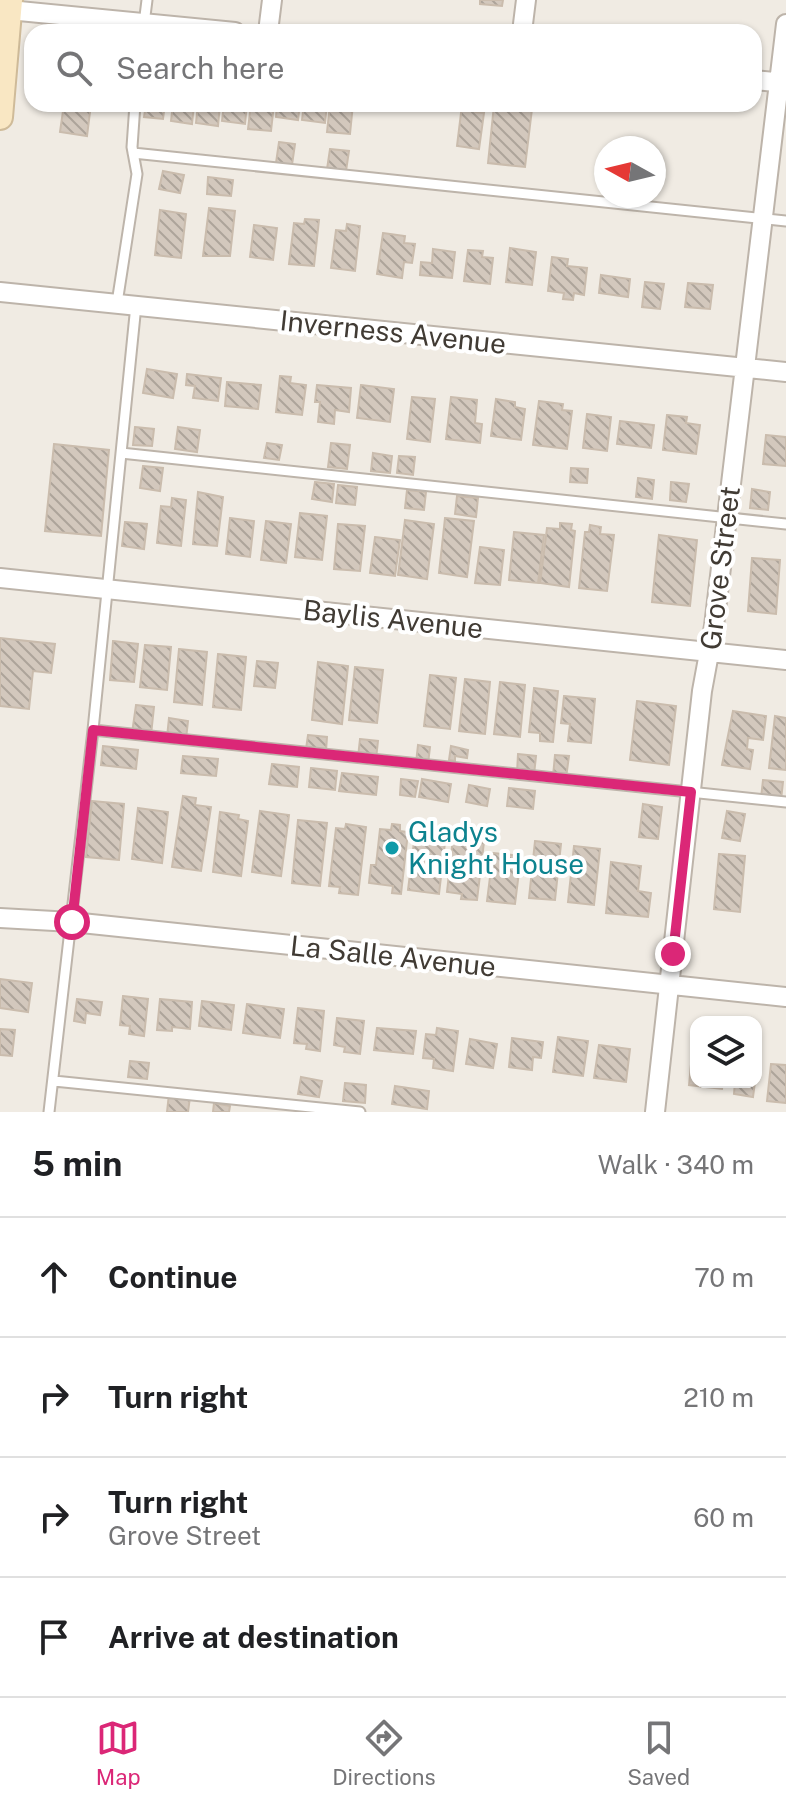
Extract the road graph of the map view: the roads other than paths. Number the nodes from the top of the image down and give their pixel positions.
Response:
1 (147, 0) edge
2 (272, 0) edge
3 (526, 0) edge
4 (9, 5) edge
5 (126, 24) edge
6 (144, 24) edge
7 (269, 24) edge
8 (523, 24) edge
9 (786, 24) edge
10 (762, 81) edge
11 (782, 83) edge
12 (135, 112) edge
13 (0, 117) edge
14 (133, 153) junction
15 (762, 219) junction
16 (786, 221) edge
17 (0, 292) edge
18 (126, 304) junction
19 (744, 368) junction
20 (786, 372) edge
21 (121, 453) junction
22 (727, 518) junction
23 (786, 524) edge
24 (0, 578) edge
25 (108, 589) junction
26 (710, 653) junction
27 (786, 660) edge
28 (93, 730) junction
29 (691, 792) junction
30 (786, 802) edge
31 (0, 918) edge
32 (72, 922) junction
33 (670, 985) junction
34 (786, 997) edge
35 (54, 1081) junction
36 (49, 1112) edge
37 (360, 1112) edge
38 (655, 1112) edge

1 - 6 lane
2 - 7 street
3 - 8 street
4 - 5 street
4 - 13 main road
9 - 11 street, Grove Street
10 - 11 street
11 - 15 street, Grove Street
12 - 14 lane
14 - 15 lane
14 - 18 lane
15 - 16 lane
15 - 19 street, Grove Street
17 - 18 street, Inverness Avenue
18 - 19 street, Inverness Avenue
18 - 21 lane
19 - 20 street, Inverness Avenue
19 - 22 street, Grove Street
21 - 22 lane
21 - 25 lane
22 - 23 lane
22 - 26 street, Grove Street
24 - 25 street, Baylis Avenue
25 - 26 street, Baylis Avenue
25 - 28 lane
26 - 27 street, Baylis Avenue
26 - 29 street, Grove Street
28 - 29 lane
28 - 32 lane
29 - 30 lane
29 - 33 street, Grove Street
31 - 32 street, La Salle Avenue
32 - 33 street, La Salle Avenue
32 - 35 lane
33 - 34 street, La Salle Avenue
33 - 38 street, Grove Street
35 - 36 lane
35 - 37 lane

